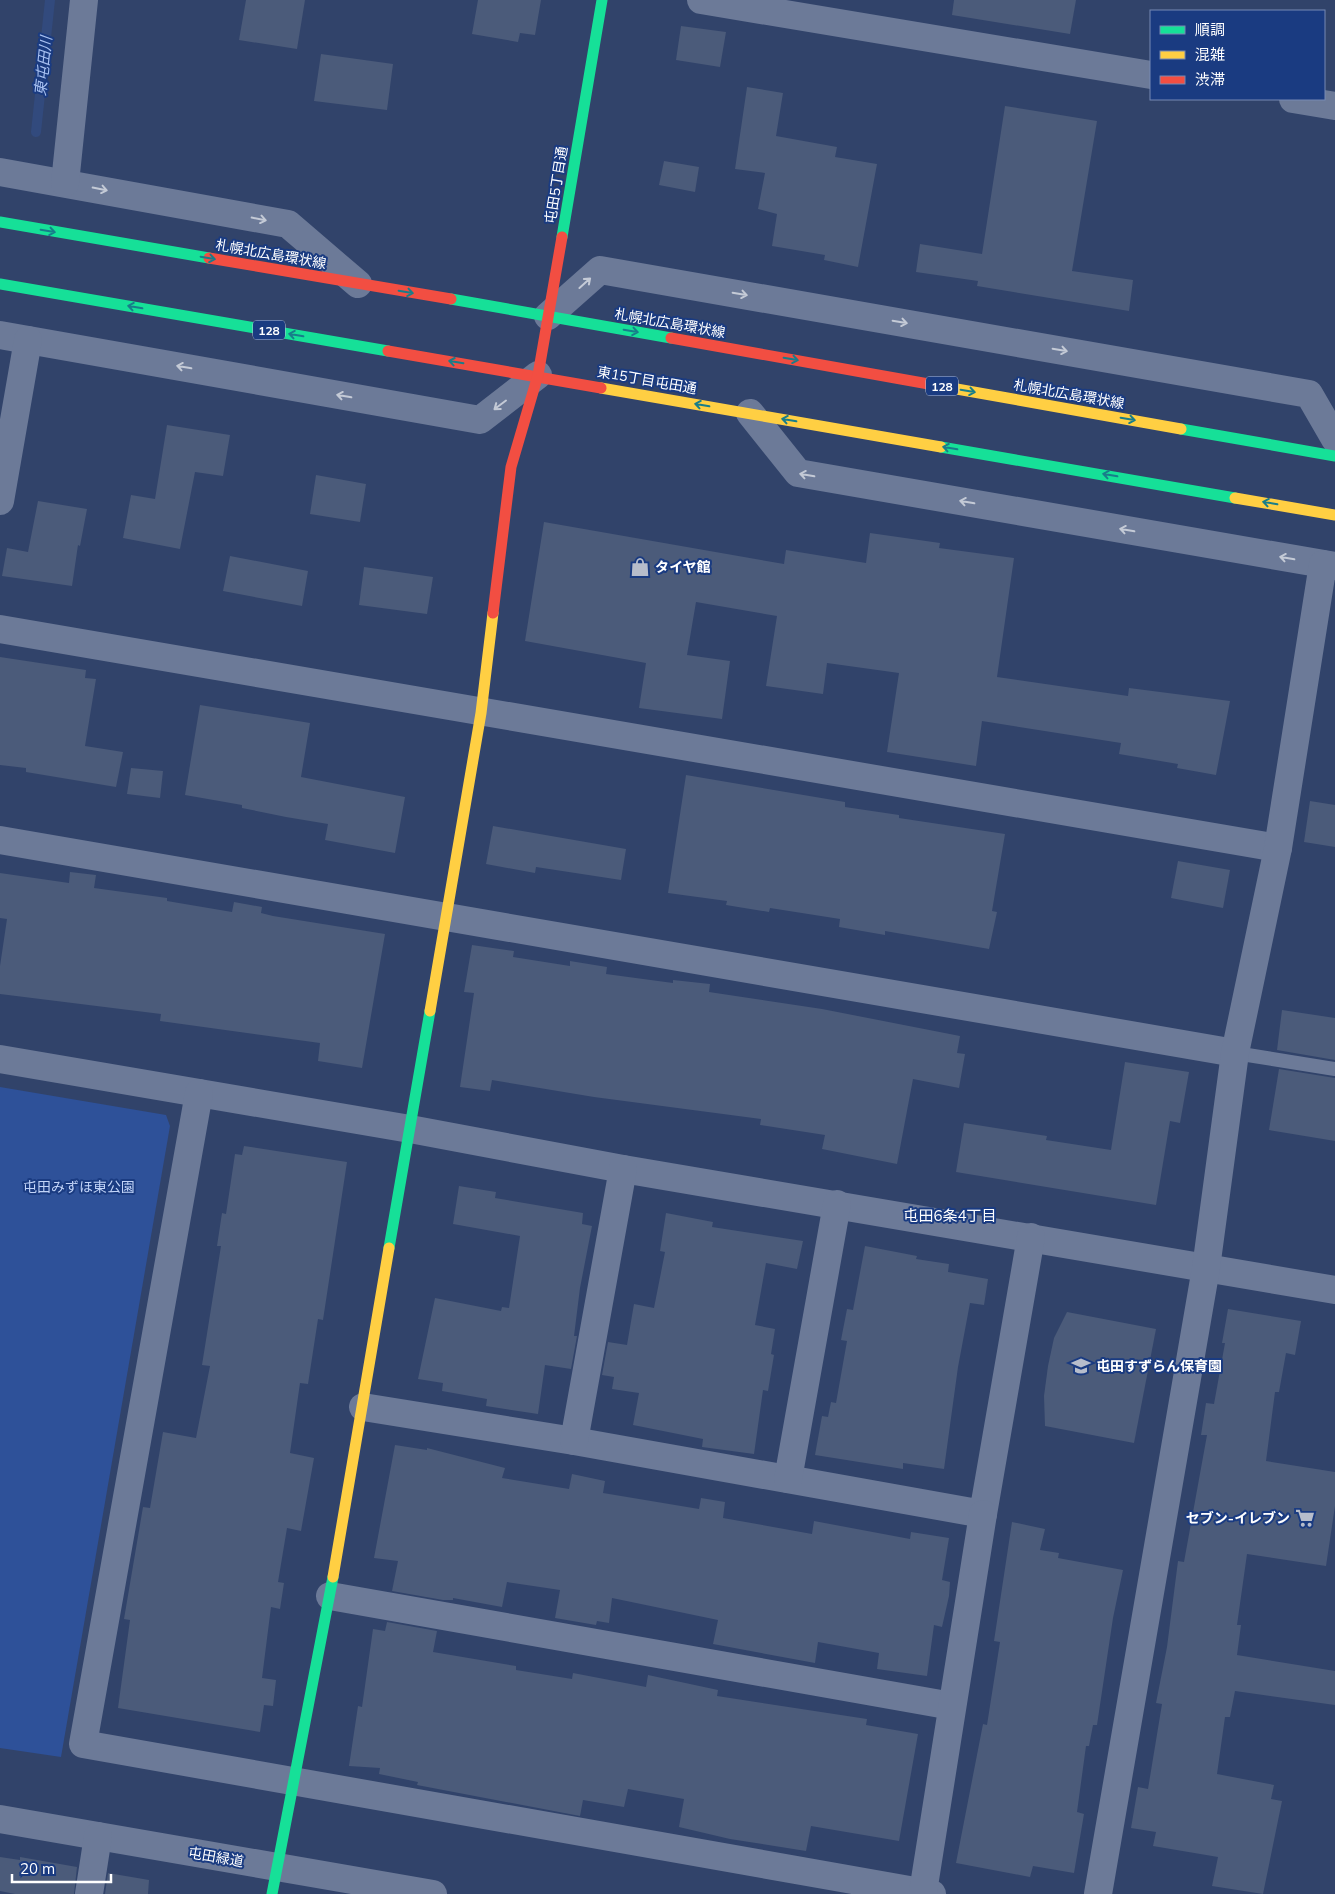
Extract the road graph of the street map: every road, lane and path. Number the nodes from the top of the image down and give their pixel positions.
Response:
1 (84, 0) edge
2 (602, 0) edge
3 (701, 0) edge
4 (1150, 75) edge
5 (1299, 100) edge
6 (1335, 106) edge
7 (0, 172) edge
8 (65, 183) junction
9 (0, 222) edge
10 (0, 284) edge
11 (358, 284) junction
12 (548, 316) junction
13 (0, 335) edge
14 (28, 340) junction
15 (538, 375) junction
16 (750, 413) junction
17 (1335, 439) edge
18 (1335, 456) edge
19 (0, 501) edge
20 (1335, 515) edge
21 (1329, 565) edge
22 (0, 629) edge
23 (481, 713) junction
24 (0, 840) edge
25 (1278, 848) junction
26 (446, 916) junction
27 (1235, 1053) junction
28 (0, 1059) edge
29 (1335, 1069) edge
30 (199, 1093) junction
31 (410, 1129) junction
32 (623, 1169) junction
33 (837, 1204) junction
34 (1030, 1237) junction
35 (1206, 1268) junction
36 (1335, 1290) edge
37 (363, 1407) junction
38 (574, 1441) junction
39 (788, 1479) junction
40 (983, 1514) junction
41 (330, 1596) junction
42 (952, 1706) junction
43 (293, 1781) junction
44 (0, 1819) edge
45 (98, 1836) junction
46 (276, 1867) junction
47 (927, 1893) edge
48 (89, 1894) edge
49 (272, 1894) edge
50 (433, 1894) edge
51 (1098, 1894) edge

1 - 8 street
2 - 12 main road, 屯田5丁目通
3 - 4 street
5 - 6 street
7 - 8 street
8 -> 11 street
9 -> 11 main road, 札幌北広島環状線 / 128
15 -> 10 main road, 128
11 -> 12 main road, 札幌北広島環状線 / 128
12 - 15 main road, 屯田5丁目通
12 -> 17 street
12 -> 18 main road, 札幌北広島環状線 / 128
13 - 14 street
15 -> 14 street
14 - 19 street
16 -> 15 main road, 東15丁目屯田通 / 128
15 - 23 main road, 屯田5丁目通
20 -> 16 main road, 128
21 -> 16 street
21 - 25 street
22 - 23 street
23 - 25 street
23 - 26 main road, 屯田5丁目通
24 - 26 street
25 - 27 street
26 - 27 street
26 - 31 main road, 屯田5丁目通
27 - 29 lane
27 - 35 street
28 - 30 street
30 - 31 street
30 - 43 street
31 - 32 street
31 - 37 main road, 屯田5丁目通
32 - 33 street
32 - 38 street
33 - 34 street
33 - 39 street
34 - 35 street
34 - 40 street
35 - 36 street
35 - 51 street
37 - 38 street
37 - 41 main road, 屯田5丁目通
38 - 39 street
39 - 40 street
40 - 42 street
41 - 42 street
41 - 43 main road, 屯田5丁目通
42 - 47 street
43 - 46 main road, 屯田5丁目通
43 - 47 street
44 - 45 street, 屯田緑道
45 - 46 street, 屯田緑道
45 - 48 street
46 - 49 main road, 屯田5丁目通
46 - 50 street, 屯田緑道

